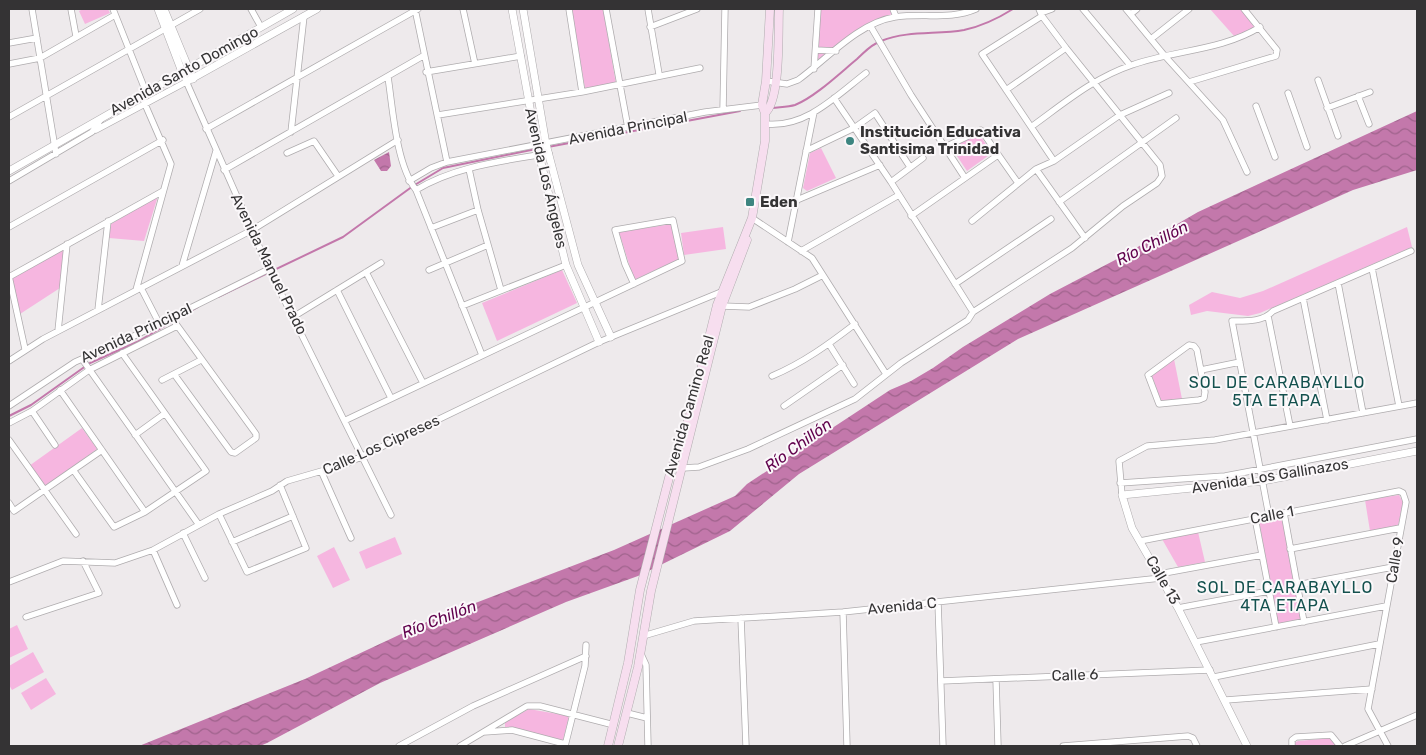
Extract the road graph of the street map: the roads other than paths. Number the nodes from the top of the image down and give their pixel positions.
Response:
1 (32, 9) edge
2 (72, 9) edge
3 (158, 9) edge
4 (164, 9) edge
5 (197, 9) edge
6 (251, 9) edge
7 (293, 9) edge
8 (317, 9) edge
9 (416, 9) edge
10 (464, 9) edge
11 (512, 9) edge
12 (523, 9) edge
13 (568, 9) edge
14 (606, 9) edge
15 (648, 9) edge
16 (693, 9) edge
17 (697, 9) edge
18 (724, 9) edge
19 (770, 9) edge
20 (779, 9) edge
21 (818, 9) edge
22 (893, 9) edge
23 (928, 9) edge
24 (976, 9) edge
25 (1052, 9) edge
26 (1083, 9) edge
27 (1137, 9) edge
28 (1189, 9) edge
29 (1244, 9) edge
30 (967, 11) edge
31 (1129, 11) edge
32 (114, 12) edge
33 (1041, 12) edge
34 (304, 16) junction
35 (931, 16) junction
36 (896, 17) junction
37 (168, 27) junction
38 (261, 27) junction
39 (650, 27) junction
40 (871, 27) junction
41 (1260, 28) junction
42 (76, 36) junction
43 (37, 38) junction
44 (1151, 39) junction
45 (9, 43) edge
46 (1066, 48) junction
47 (129, 49) junction
48 (816, 50) junction
49 (836, 51) junction
50 (1164, 55) junction
51 (423, 56) junction
52 (521, 56) junction
53 (40, 58) junction
54 (9, 64) edge
55 (475, 64) junction
56 (1130, 66) junction
57 (700, 68) dead end
58 (814, 69) junction
59 (185, 70) junction
60 (426, 72) junction
61 (866, 73) dead end
62 (659, 74) junction
63 (298, 76) junction
64 (388, 76) junction
65 (190, 80) junction
66 (1318, 80) dead end
67 (766, 82) junction
68 (775, 82) junction
69 (1093, 82) junction
70 (1189, 82) junction
71 (619, 83) junction
72 (1006, 90) junction
73 (582, 92) junction
74 (1370, 92) dead end
75 (144, 93) junction
76 (1168, 93) dead end
77 (1288, 93) dead end
78 (47, 95) junction
79 (1358, 96) junction
80 (834, 98) junction
81 (538, 99) junction
82 (529, 100) junction
83 (145, 104) junction
84 (1256, 106) dead end
85 (1327, 108) junction
86 (723, 109) junction
87 (764, 109) junction
88 (814, 112) junction
89 (438, 115) junction
90 (1120, 115) junction
91 (9, 117) edge
92 (101, 118) junction
93 (1176, 118) dead end
94 (766, 124) junction
95 (1369, 124) dead end
96 (1031, 127) junction
97 (628, 128) junction
98 (854, 128) junction
99 (206, 129) junction
100 (92, 132) junction
101 (291, 132) junction
102 (1338, 136) dead end
103 (162, 140) junction
104 (398, 140) junction
105 (55, 144) junction
106 (546, 144) junction
107 (1143, 144) junction
108 (537, 146) junction
109 (945, 147) junction
110 (1307, 147) dead end
111 (216, 151) junction
112 (806, 151) junction
113 (287, 153) dead end
114 (549, 153) junction
115 (56, 154) junction
116 (539, 155) junction
117 (998, 155) junction
118 (1275, 157) dead end
119 (923, 158) dead end
120 (1054, 161) junction
121 (447, 162) junction
122 (880, 165) junction
123 (910, 167) junction
124 (469, 169) junction
125 (1036, 169) junction
126 (224, 170) junction
127 (9, 171) edge
128 (1247, 172) dead end
129 (338, 176) junction
130 (966, 178) junction
131 (9, 181) edge
132 (410, 181) junction
133 (891, 182) junction
134 (1018, 183) junction
135 (416, 190) junction
136 (163, 191) junction
137 (899, 195) junction
138 (797, 200) junction
139 (1059, 202) junction
140 (478, 210) junction
141 (911, 216) junction
142 (752, 218) junction
143 (1051, 219) dead end
144 (972, 221) dead end
145 (108, 222) junction
146 (9, 227) edge
147 (749, 227) junction
148 (431, 228) junction
149 (252, 230) junction
150 (1085, 238) junction
151 (788, 242) junction
152 (67, 244) junction
153 (488, 245) junction
154 (801, 251) junction
155 (1411, 251) dead end
156 (381, 264) dead end
157 (446, 264) junction
158 (566, 265) junction
159 (182, 266) junction
160 (1372, 268) junction
161 (270, 269) junction
162 (430, 270) dead end
163 (366, 272) junction
164 (823, 275) junction
165 (9, 276) edge
166 (1338, 283) junction
167 (634, 284) junction
168 (955, 284) junction
169 (139, 289) junction
170 (337, 290) junction
171 (501, 290) junction
172 (721, 292) junction
173 (1303, 298) junction
174 (594, 302) junction
175 (462, 306) junction
176 (722, 306) junction
177 (584, 307) junction
178 (98, 310) junction
179 (973, 312) junction
180 (1268, 316) junction
181 (171, 317) junction
182 (294, 317) junction
183 (159, 323) junction
184 (855, 324) junction
185 (177, 326) junction
186 (58, 331) junction
187 (611, 337) junction
188 (599, 342) junction
189 (829, 344) junction
190 (25, 349) junction
191 (122, 353) junction
192 (482, 355) junction
193 (201, 360) junction
194 (9, 361) edge
195 (1240, 362) junction
196 (86, 365) junction
197 (843, 365) junction
198 (1201, 370) junction
199 (174, 374) junction
200 (886, 374) junction
201 (772, 376) dead end
202 (162, 380) dead end
203 (423, 383) junction
204 (854, 384) dead end
205 (60, 390) junction
206 (391, 398) junction
207 (1417, 403) edge
208 (9, 406) edge
209 (784, 406) dead end
210 (1400, 406) junction
211 (32, 411) junction
212 (1363, 413) junction
213 (164, 414) junction
214 (346, 420) junction
215 (1327, 420) junction
216 (9, 422) edge
217 (1290, 426) junction
218 (1254, 433) junction
219 (134, 435) junction
220 (1417, 439) edge
221 (9, 440) edge
222 (55, 444) dead end
223 (102, 450) junction
224 (1417, 451) edge
225 (363, 455) junction
226 (683, 470) junction
227 (1261, 470) junction
228 (74, 472) junction
229 (322, 473) junction
230 (1263, 481) junction
231 (1120, 484) junction
232 (280, 485) junction
233 (45, 491) junction
234 (176, 492) junction
235 (1403, 493) joint
236 (1122, 496) junction
237 (9, 503) edge
238 (145, 512) junction
239 (1284, 513) junction
240 (218, 514) junction
241 (391, 515) dead end
242 (293, 516) junction
243 (1270, 516) junction
244 (1255, 518) junction
245 (199, 525) junction
246 (1400, 528) junction
247 (183, 533) junction
248 (76, 534) dead end
249 (351, 538) dead end
250 (1140, 541) junction
251 (232, 542) junction
252 (1290, 549) junction
253 (153, 550) junction
254 (1262, 555) junction
255 (83, 561) junction
256 (1393, 567) junction
257 (1160, 576) junction
258 (205, 578) dead end
259 (9, 582) edge
260 (1297, 585) junction
261 (1269, 591) junction
262 (938, 602) junction
263 (177, 605) dead end
264 (1386, 606) junction
265 (1178, 608) junction
266 (843, 612) junction
267 (26, 617) dead end
268 (741, 618) junction
269 (1304, 622) junction
270 (1276, 627) junction
271 (643, 636) junction
272 (1196, 642) junction
273 (1379, 644) junction
274 (586, 645) dead end
275 (640, 653) junction
276 (586, 656) junction
277 (1212, 673) junction
278 (996, 678) junction
279 (941, 681) junction
280 (1372, 689) junction
281 (1226, 700) junction
282 (627, 713) junction
283 (573, 714) junction
284 (648, 718) junction
285 (1416, 718) edge
286 (614, 724) junction
287 (480, 732) junction
288 (1379, 732) junction
289 (413, 743) edge
290 (565, 745) edge
291 (399, 746) edge
292 (460, 746) edge
293 (608, 746) edge
294 (618, 746) edge
295 (648, 746) edge
296 (746, 746) edge
297 (847, 746) edge
298 (942, 746) edge
299 (998, 746) edge
300 (1064, 746) edge
301 (1197, 746) edge
302 (1247, 746) edge
303 (1292, 746) edge
304 (1340, 746) edge
305 (1345, 746) edge
306 (1388, 746) edge

1 - 43 street
2 - 42 street
3 - 37 street, Avenida Manuel Prado
4 - 37 street, Avenida Manuel Prado
5 - 37 street
6 - 38 street
7 - 38 street, Avenida Santo Domingo
8 - 34 street, Avenida Santo Domingo
9 - 51 street
9 - 63 street
10 - 55 street
11 - 52 street, Avenida Los Ángeles
12 - 81 street, Avenida Los Ángeles
13 - 73 street
14 - 71 street
15 - 39 street
16 - 17 street
16 - 39 street
18 - 86 street
19 - 67 main road, Avenida Camino Real
20 - 68 main road, Avenida Camino Real
21 - 48 street
22 - 36 street
23 - 35 street
24 - 30 street
25 - 33 street
26 - 56 street
27 - 31 street
28 - 44 street
29 - 41 street
30 - 35 street
31 - 44 street
32 - 42 street
32 - 47 street
33 - 46 street
33 - 72 street
34 - 63 street
34 - 65 street, Avenida Santo Domingo
35 - 36 street
36 - 40 street
37 - 47 street
37 - 59 street, Avenida Manuel Prado
38 - 59 street, Avenida Santo Domingo
39 - 62 street
40 - 49 street
40 - 109 street
41 - 50 street
41 - 70 street
42 - 53 street
43 - 45 street
43 - 53 street
44 - 50 street
46 - 69 street
46 - 72 street
47 - 75 street
47 - 78 street
48 - 49 street
48 - 58 street
49 - 58 street
50 - 56 street
50 - 70 street
51 - 60 street
51 - 64 street
52 - 55 street
52 - 82 street, Avenida Los Ángeles
53 - 54 street
53 - 78 street
55 - 60 street
56 - 69 street
57 - 62 street
58 - 68 street
59 - 65 street, Avenida Manuel Prado
59 - 75 street, Avenida Santo Domingo
60 - 89 street
61 - 80 street
62 - 71 street
63 - 99 street
63 - 101 street
64 - 101 street
64 - 104 street
65 - 83 street
65 - 99 street, Avenida Manuel Prado
66 - 85 street
67 - 68 street
67 - 87 main road, Avenida Camino Real
68 - 87 main road, Avenida Camino Real
69 - 90 street
69 - 96 street
70 - 128 street
71 - 73 street
71 - 97 street
72 - 96 street
73 - 81 street
74 - 79 street
75 - 83 street
75 - 92 street, Avenida Santo Domingo
76 - 90 street
77 - 110 street
78 - 91 street
78 - 105 street
79 - 85 street
79 - 95 street
80 - 88 street
80 - 98 street
81 - 82 street
81 - 106 street, Avenida Los Ángeles
82 - 89 street
82 - 108 street, Avenida Los Ángeles
83 - 100 street
83 - 103 street
84 - 118 street
85 - 102 street
86 - 87 street, Avenida Principal
86 - 97 street, Avenida Principal
87 - 94 main road, Avenida Camino Real
88 - 94 street
88 - 112 street
89 - 121 street
90 - 107 street
90 - 120 street
92 - 100 street, Avenida Santo Domingo
92 - 105 street, Avenida Santo Domingo
93 - 107 street
94 - 142 main road, Avenida Camino Real
96 - 120 street
97 - 106 street, Avenida Principal
98 - 112 street
98 - 122 street
98 - 123 street
99 - 111 street, Avenida Manuel Prado
100 - 115 street, Avenida Santo Domingo
101 - 126 street
103 - 136 street
103 - 146 street
104 - 129 street
104 - 132 street
105 - 115 street
105 - 127 street, Avenida Santo Domingo
106 - 108 street, Avenida Principal
106 - 114 street, Avenida Los Ángeles
107 - 139 street
107 - 150 street
108 - 116 street, Avenida Los Ángeles
108 - 121 street, Avenida Principal
109 - 117 street
109 - 130 street
111 - 126 street, Avenida Manuel Prado
111 - 159 street
112 - 138 street
113 - 129 street
114 - 116 street, Avenida Principal
114 - 174 street, Avenida Los Ángeles
115 - 131 street, Avenida Santo Domingo
116 - 124 street, Avenida Principal
116 - 158 street, Avenida Los Ángeles
117 - 130 street
117 - 134 street
119 - 123 street
120 - 125 street
121 - 132 street, Avenida Principal
122 - 133 street
122 - 138 street
123 - 133 street
124 - 135 street, Avenida Principal
124 - 140 street
125 - 134 street
125 - 139 street
126 - 149 street, Avenida Manuel Prado
129 - 149 street
130 - 141 street
132 - 135 street
133 - 137 street
134 - 144 street
135 - 148 street
136 - 145 street
136 - 169 street
137 - 141 street
137 - 154 street
138 - 151 street
139 - 150 street
140 - 148 street
140 - 153 street
141 - 168 street
142 - 147 main road, Avenida Camino Real
142 - 151 street
143 - 168 street
145 - 152 street
145 - 178 street
147 - 172 main road, Avenida Camino Real
147 - 176 main road, Avenida Camino Real
148 - 157 street
149 - 159 street
149 - 161 street, Avenida Manuel Prado
150 - 179 street
151 - 154 street
152 - 165 street
152 - 186 street
153 - 157 street
153 - 171 street
154 - 164 street
155 - 160 street
156 - 163 street
157 - 162 street
157 - 175 street
158 - 171 street
158 - 177 street, Avenida Los Ángeles
159 - 169 street
160 - 166 street
160 - 210 street
161 - 181 street, Avenida Principal
161 - 182 street, Avenida Manuel Prado
163 - 170 street
163 - 203 street
164 - 176 street
164 - 184 street
165 - 190 street
166 - 173 street
166 - 212 street
167 - 167 street
167 - 174 street
168 - 179 street
169 - 178 street
169 - 183 street
170 - 182 street
170 - 206 street
171 - 175 street
172 - 187 street, Calle Los Cipreses
172 - 286 main road, Avenida Camino Real
173 - 180 street
173 - 215 street
174 - 177 street
174 - 187 street, Avenida Los Ángeles
175 - 192 street
176 - 226 main road, Avenida Camino Real
177 - 188 street, Avenida Los Ángeles
177 - 192 street
178 - 186 street
179 - 200 street
180 - 195 street
180 - 217 street
181 - 183 street, Avenida Principal
181 - 185 street
182 - 214 street, Avenida Manuel Prado
183 - 196 street, Avenida Principal
184 - 189 street
184 - 200 street
185 - 191 street, Avenida Principal
185 - 193 street
186 - 190 street
187 - 188 street, Calle Los Cipreses
188 - 225 street, Calle Los Cipreses
189 - 197 street
189 - 201 street
190 - 194 street
191 - 196 street, Avenida Principal
191 - 213 street
192 - 203 street
193 - 199 street
193 - 199 street
195 - 198 street
195 - 218 street
196 - 205 street, Avenida Principal
196 - 208 street, Avenida Principal
196 - 219 street
197 - 204 street
197 - 209 street
198 - 198 street
199 - 202 street
200 - 226 street
203 - 206 street
205 - 211 street, Avenida Principal
205 - 223 street
206 - 214 street
207 - 210 street
210 - 212 street
211 - 216 street, Avenida Principal
211 - 222 street
212 - 215 street
213 - 219 street
213 - 234 street
214 - 225 street, Avenida Manuel Prado
215 - 217 street
217 - 218 street
218 - 227 street
218 - 231 street, Calle 13
219 - 234 street
220 - 227 street
221 - 233 street
223 - 228 street
223 - 238 street
224 - 230 street, Avenida Los Gallinazos
225 - 229 street, Calle Los Cipreses
225 - 241 street, Avenida Manuel Prado
226 - 271 main road, Avenida Camino Real
227 - 230 street
227 - 231 street
228 - 233 street
228 - 238 street
229 - 232 street, Calle Los Cipreses
229 - 249 street
230 - 236 street, Avenida Los Gallinazos
230 - 243 street
231 - 236 street, Calle 13
232 - 240 street, Calle Los Cipreses
232 - 242 street
233 - 237 street
233 - 248 street
234 - 238 street
234 - 245 street
235 - 239 street, Calle 1
235 - 246 street, Calle 9
236 - 250 street, Calle 13
239 - 243 street, Calle 1
239 - 252 street
240 - 245 street, Calle Los Cipreses
240 - 251 street
242 - 251 street
242 - 251 street
243 - 244 street, Calle 1
244 - 250 street, Calle 1
244 - 254 street
245 - 247 street, Calle Los Cipreses
246 - 252 street
246 - 256 street, Calle 9
247 - 253 street, Calle Los Cipreses
247 - 258 street
250 - 257 street, Calle 13
252 - 260 street
253 - 255 street, Calle Los Cipreses
253 - 263 street
254 - 257 street, Avenida C
254 - 261 street
255 - 259 street, Calle Los Cipreses
255 - 267 street
256 - 260 street
256 - 264 street, Calle 9
257 - 262 street, Avenida C
257 - 265 street, Calle 13
260 - 269 street
261 - 265 street
261 - 270 street
262 - 266 street, Avenida C
262 - 279 street
264 - 269 street
264 - 273 street, Calle 9
265 - 272 street, Calle 13
266 - 268 street, Avenida C
266 - 297 street
268 - 271 street, Avenida C
268 - 296 street
269 - 270 street
270 - 272 street
271 - 275 main road, Avenida Camino Real
272 - 277 street, Calle 13
273 - 277 street, Calle 6
273 - 280 street, Calle 9
274 - 276 street
275 - 282 main road, Avenida Camino Real
275 - 284 street
276 - 283 street
276 - 289 street
277 - 278 street, Calle 6
277 - 281 street, Calle 13
278 - 279 street, Calle 6
278 - 299 street
279 - 298 street
280 - 281 street
280 - 288 street, Calle 9
281 - 302 street, Calle 13
282 - 284 street
282 - 294 main road, Avenida Camino Real
283 - 286 street
283 - 287 street
283 - 290 street
284 - 295 street
285 - 288 street
286 - 293 main road, Avenida Camino Real
287 - 290 street
287 - 292 street
288 - 305 street
288 - 306 street
289 - 291 street
300 - 301 street
303 - 304 street

